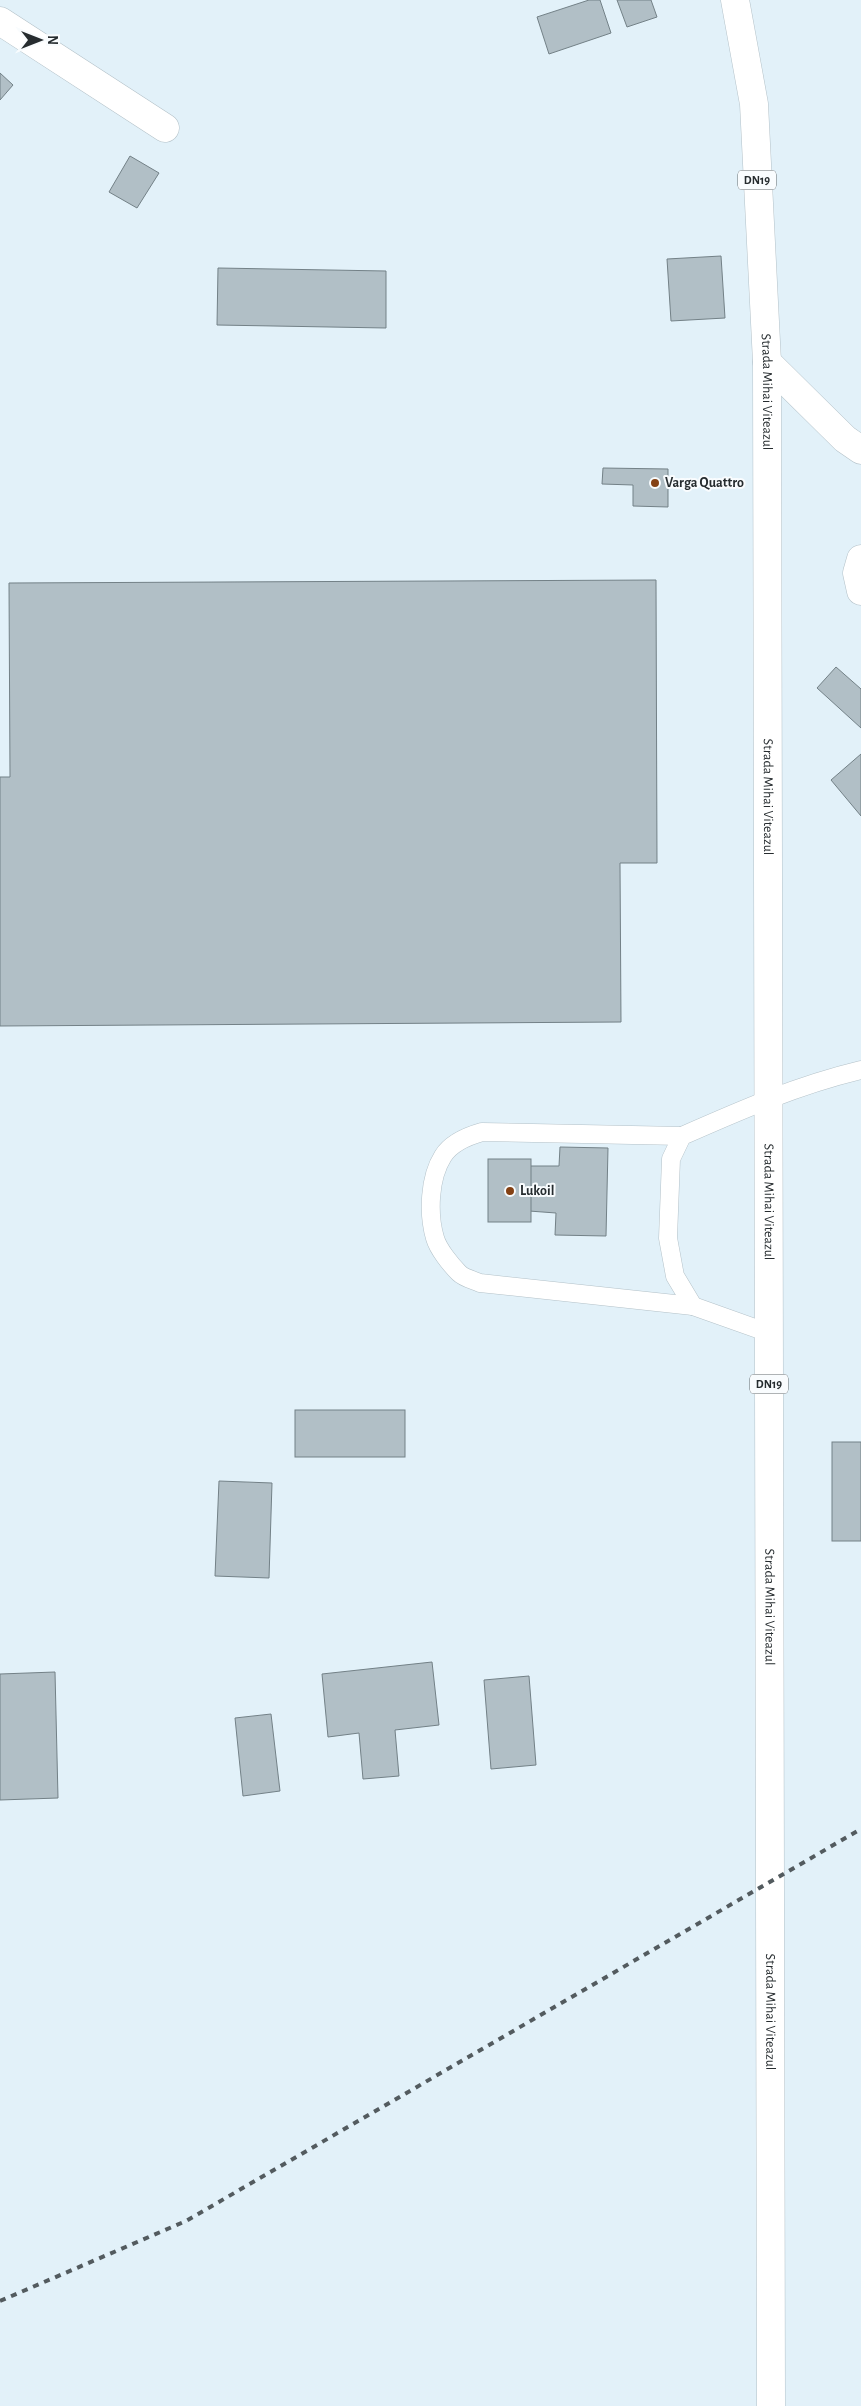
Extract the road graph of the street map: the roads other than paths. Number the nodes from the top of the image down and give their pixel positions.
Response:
1 (735, 0) edge
2 (0, 20) edge
3 (165, 128) dead end
4 (767, 362) junction
5 (861, 450) edge
6 (861, 560) edge
7 (861, 591) edge
8 (861, 1070) edge
9 (768, 1099) junction
10 (682, 1136) junction
11 (693, 1306) junction
12 (769, 1333) junction
13 (771, 2406) edge

1 - 4 main road, Strada Mihai Viteazul / DN19
2 - 3 main road
4 - 5 main road
4 - 9 main road, Strada Mihai Viteazul / DN19
6 - 7 main road
8 - 9 lane
9 - 10 lane
9 - 12 main road, Strada Mihai Viteazul / DN19
10 - 11 lane
10 - 11 lane
11 - 12 lane
12 - 13 main road, Strada Mihai Viteazul / DN19

